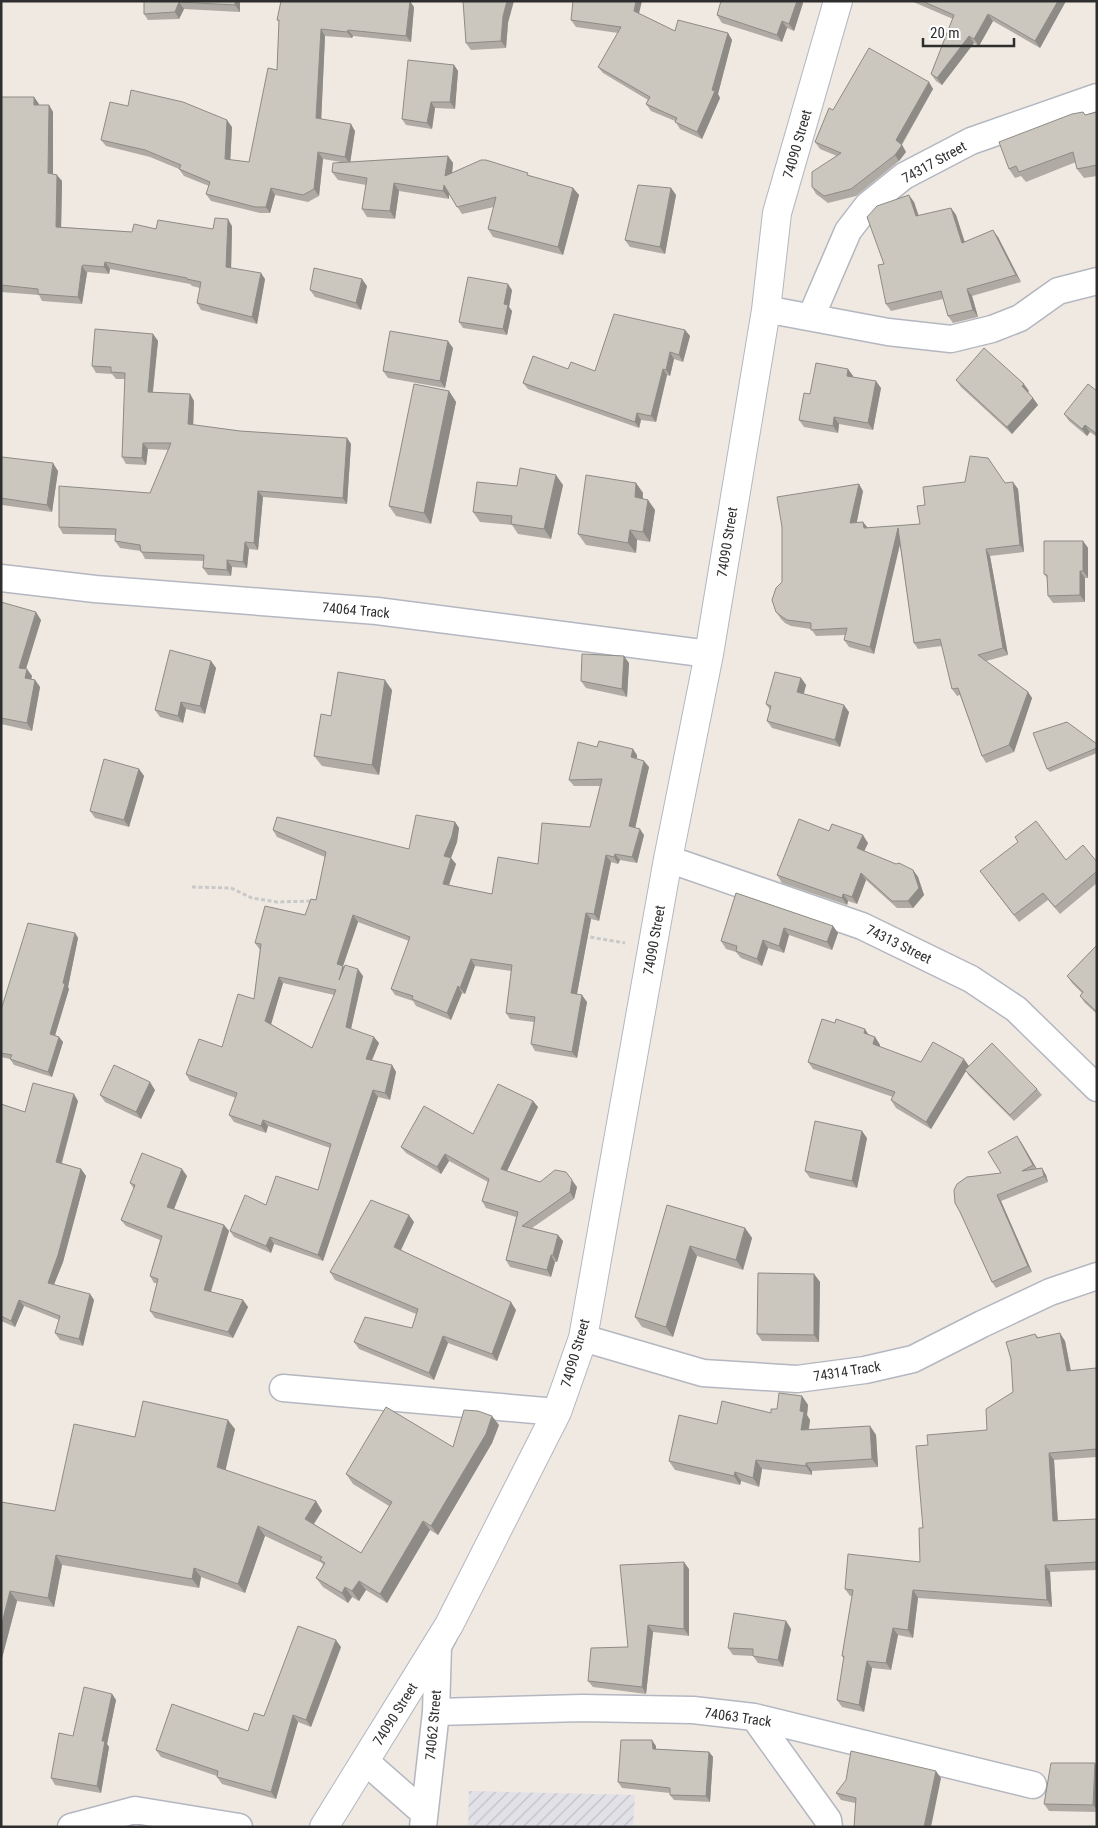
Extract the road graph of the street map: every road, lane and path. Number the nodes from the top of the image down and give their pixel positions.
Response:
1 (838, 1) edge
2 (1097, 97) edge
3 (1097, 281) edge
4 (766, 310) junction
5 (811, 317) junction
6 (1, 578) edge
7 (709, 654) junction
8 (668, 859) junction
9 (192, 887) dead end
10 (316, 901) edge
11 (577, 935) edge
12 (652, 948) junction
13 (1097, 1088) edge
14 (1097, 1276) edge
15 (583, 1338) junction
16 (283, 1388) dead end
17 (557, 1412) junction
18 (449, 1625) junction
19 (436, 1712) junction
20 (754, 1716) junction
21 (365, 1761) junction
22 (1034, 1785) dead end
23 (423, 1820) edge
24 (71, 1827) edge
25 (239, 1827) edge
26 (324, 1827) edge
27 (829, 1827) edge

1 - 4 street, 74090 Street
2 - 5 street, 74317 Street
3 - 5 street
4 - 5 street
4 - 7 street, 74090 Street
6 - 7 street, 74064 Track
7 - 8 street, 74090 Street
8 - 12 street, 74090 Street
8 - 13 street, 74313 Street
9 - 10 path
11 - 12 path
12 - 15 street, 74090 Street
14 - 15 street, 74314 Track
15 - 17 street, 74090 Street
16 - 17 street
17 - 18 street, 74090 Street
18 - 19 street, 74062 Street
18 - 21 street, 74090 Street
19 - 20 street, 74063 Track
19 - 23 street, 74062 Street
20 - 22 street, 74063 Track
20 - 27 street
21 - 23 street
21 - 26 street, 74090 Street
24 - 25 street

